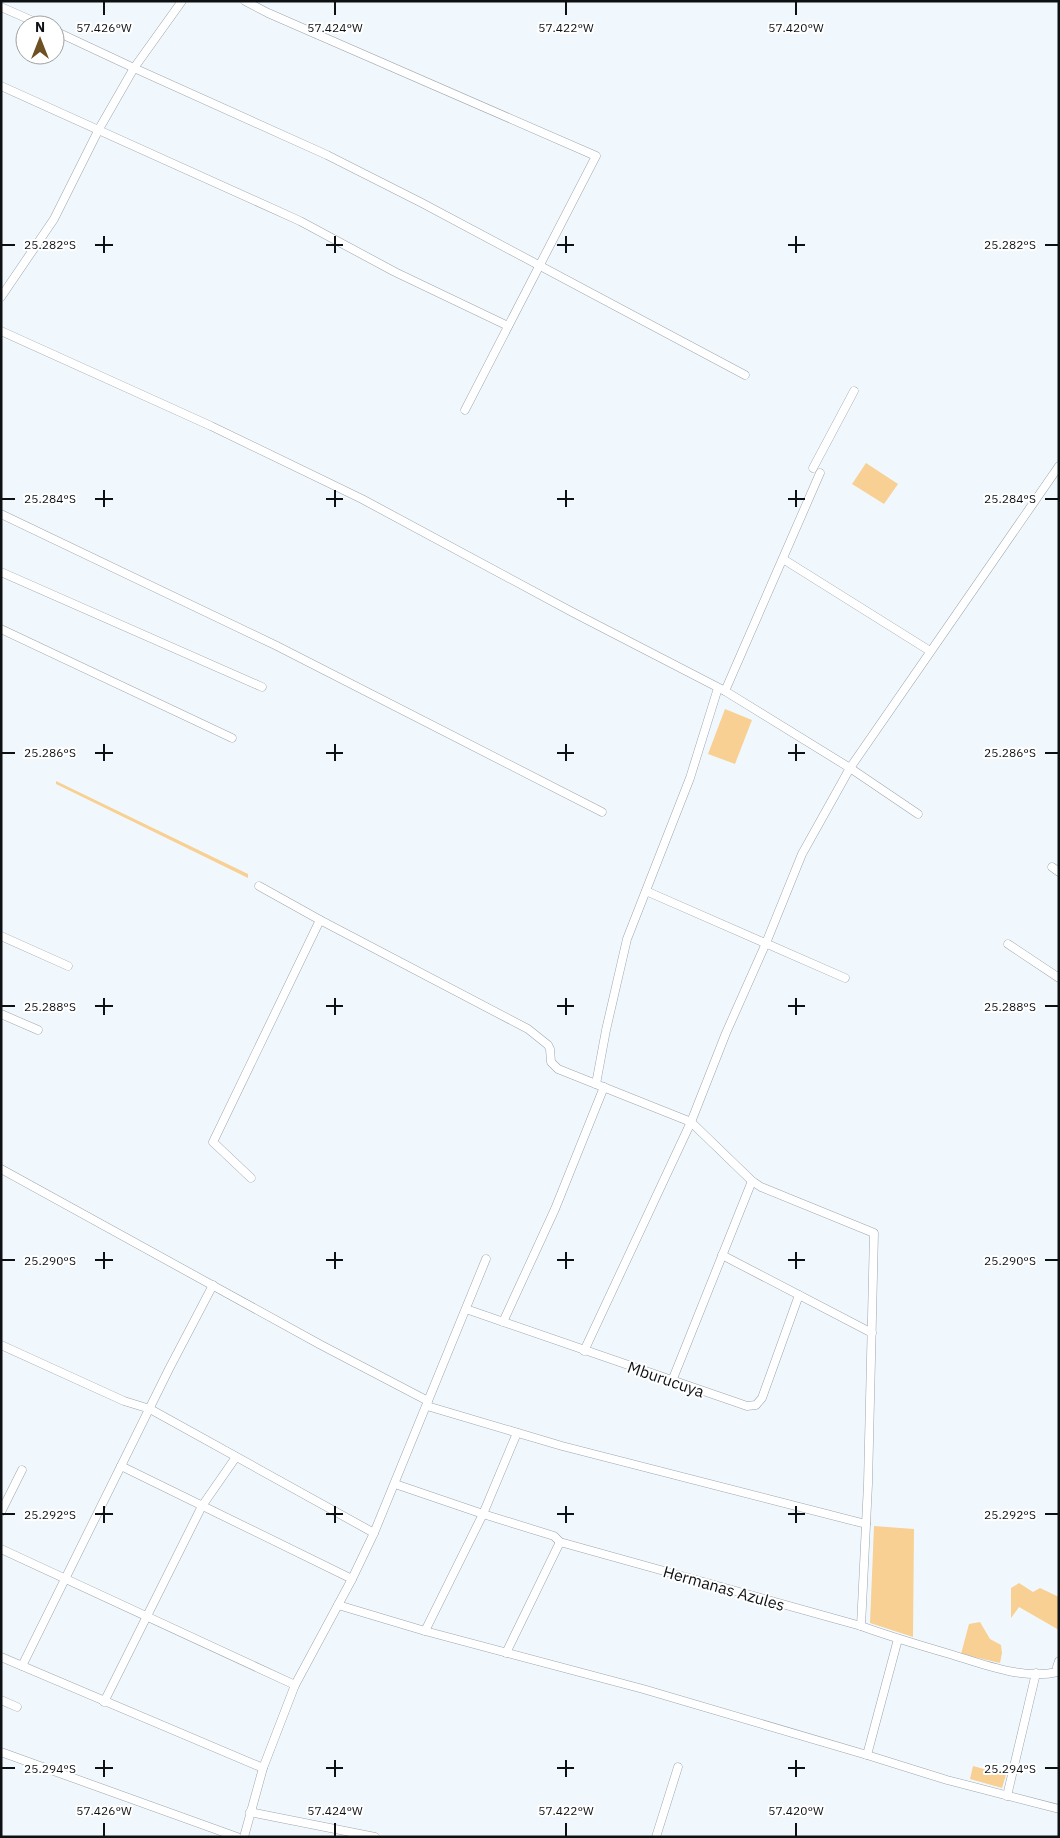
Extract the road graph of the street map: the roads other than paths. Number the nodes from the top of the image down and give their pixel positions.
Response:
1 (182, 1) edge
2 (245, 1) edge
3 (1, 7) edge
4 (19, 15) edge
5 (65, 36) edge
6 (134, 68) junction
7 (1, 86) edge
8 (98, 129) junction
9 (539, 266) junction
10 (1, 297) edge
11 (508, 326) junction
12 (1, 331) edge
13 (745, 375) dead end
14 (854, 391) dead end
15 (465, 410) dead end
16 (1059, 466) edge
17 (1, 514) edge
18 (783, 559) junction
19 (1, 572) edge
20 (1, 629) edge
21 (930, 651) junction
22 (262, 687) dead end
23 (722, 690) junction
24 (232, 738) dead end
25 (850, 768) junction
26 (602, 812) dead end
27 (918, 814) dead end
28 (259, 886) dead end
29 (646, 891) junction
30 (320, 920) junction
31 (1, 936) edge
32 (766, 943) junction
33 (1008, 944) dead end
34 (68, 966) dead end
35 (845, 978) dead end
36 (1059, 978) edge
37 (1, 1014) edge
38 (38, 1030) dead end
39 (596, 1084) junction
40 (604, 1087) junction
41 (691, 1122) junction
42 (1, 1169) edge
43 (251, 1178) dead end
44 (752, 1181) junction
45 (722, 1255) junction
46 (486, 1259) dead end
47 (213, 1285) junction
48 (799, 1295) junction
49 (466, 1309) junction
50 (503, 1322) junction
51 (872, 1333) junction
52 (1, 1345) edge
53 (584, 1350) junction
54 (672, 1381) junction
55 (427, 1404) junction
56 (150, 1409) junction
57 (517, 1433) junction
58 (236, 1457) junction
59 (122, 1466) junction
60 (22, 1470) dead end
61 (395, 1484) junction
62 (202, 1506) junction
63 (1, 1512) edge
64 (483, 1514) junction
65 (866, 1524) junction
66 (374, 1533) junction
67 (560, 1542) junction
68 (1, 1549) edge
69 (65, 1579) junction
70 (352, 1579) junction
71 (338, 1605) junction
72 (147, 1616) junction
73 (861, 1626) junction
74 (425, 1630) junction
75 (898, 1639) junction
76 (506, 1653) junction
77 (1, 1657) edge
78 (22, 1666) junction
79 (1058, 1667) edge
80 (1036, 1673) junction
81 (296, 1685) junction
82 (1, 1700) edge
83 (104, 1702) junction
84 (17, 1706) dead end
85 (1, 1752) edge
86 (867, 1755) junction
87 (678, 1767) dead end
88 (263, 1768) junction
89 (1007, 1796) junction
90 (1059, 1809) edge
91 (250, 1812) junction
92 (237, 1837) edge
93 (244, 1837) edge
94 (375, 1837) edge
95 (656, 1837) edge

1 - 6 street
2 - 9 street
3 - 4 street
5 - 6 street
6 - 8 street
6 - 9 street
7 - 8 street
8 - 10 street
8 - 11 street
9 - 11 street
9 - 13 street
11 - 15 street
12 - 23 street
14 - 18 street
16 - 21 street
17 - 26 street
18 - 21 street
18 - 23 street
19 - 22 street
20 - 24 street
21 - 25 street
23 - 25 street
23 - 29 street
25 - 27 street
25 - 32 street
28 - 30 street
29 - 32 street
29 - 39 street
30 - 39 street
30 - 43 street
31 - 34 street
32 - 35 street
32 - 41 street
33 - 36 street
37 - 38 street
39 - 40 street
40 - 41 street
40 - 50 street
41 - 44 street
41 - 53 street
42 - 47 street
44 - 45 street
44 - 51 street
45 - 48 street
45 - 54 street
46 - 49 street
47 - 55 street
47 - 56 street
48 - 51 street
48 - 54 street, Mburucuya
49 - 50 street, Mburucuya
49 - 55 street
50 - 53 street, Mburucuya
51 - 65 street
52 - 56 street
53 - 54 street, Mburucuya
55 - 57 street
55 - 61 street
56 - 58 street
56 - 59 street
57 - 64 street
57 - 65 street
58 - 62 street
58 - 66 street
59 - 62 street
59 - 69 street
60 - 63 street
61 - 64 street, Hermanas Azules
61 - 66 street
62 - 70 street
62 - 72 street
64 - 67 street, Hermanas Azules
64 - 74 street
65 - 73 street
66 - 70 street
67 - 73 street, Hermanas Azules
67 - 76 street
68 - 69 street
69 - 72 street
69 - 78 street
70 - 71 street
71 - 74 street
71 - 81 street
72 - 81 street
72 - 83 street
73 - 75 street, Hermanas Azules
74 - 76 street
75 - 80 street, Hermanas Azules
75 - 86 street
76 - 86 street
77 - 78 street
78 - 83 street
79 - 80 street, Hermanas Azules
80 - 89 street
81 - 88 street
82 - 84 street
83 - 88 street
85 - 92 street
86 - 89 street
87 - 95 street
88 - 91 street
89 - 90 street
91 - 93 street
91 - 94 street

